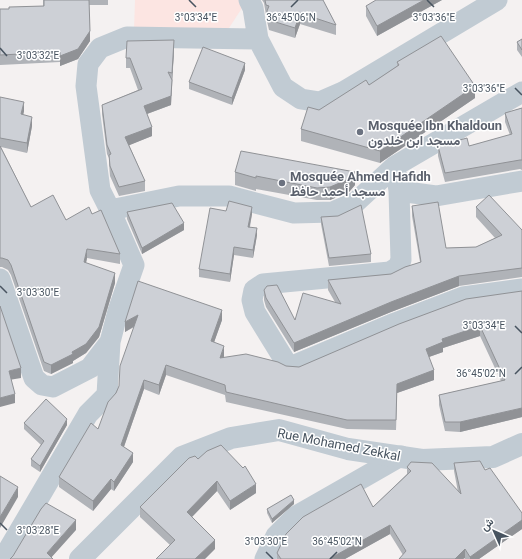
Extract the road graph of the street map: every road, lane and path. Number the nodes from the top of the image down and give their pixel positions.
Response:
1 (249, 0) edge
2 (497, 0) edge
3 (258, 40) junction
4 (522, 92) edge
5 (395, 166) junction
6 (522, 181) edge
7 (399, 191) junction
8 (110, 210) junction
9 (0, 279) edge
10 (522, 289) edge
11 (110, 342) junction
12 (522, 444) edge
13 (401, 456) junction
14 (3, 559) edge
15 (80, 559) edge
16 (265, 559) edge

1 - 3 street
2 - 3 street
3 - 8 street
4 - 5 street
5 - 7 street
5 - 8 street
6 - 7 street
7 - 10 street
8 - 11 street
9 - 11 street
11 - 14 street
12 - 13 street, Rue Mohamed Zekkal
13 - 15 street, Rue Mohamed Zekkal
13 - 16 street

